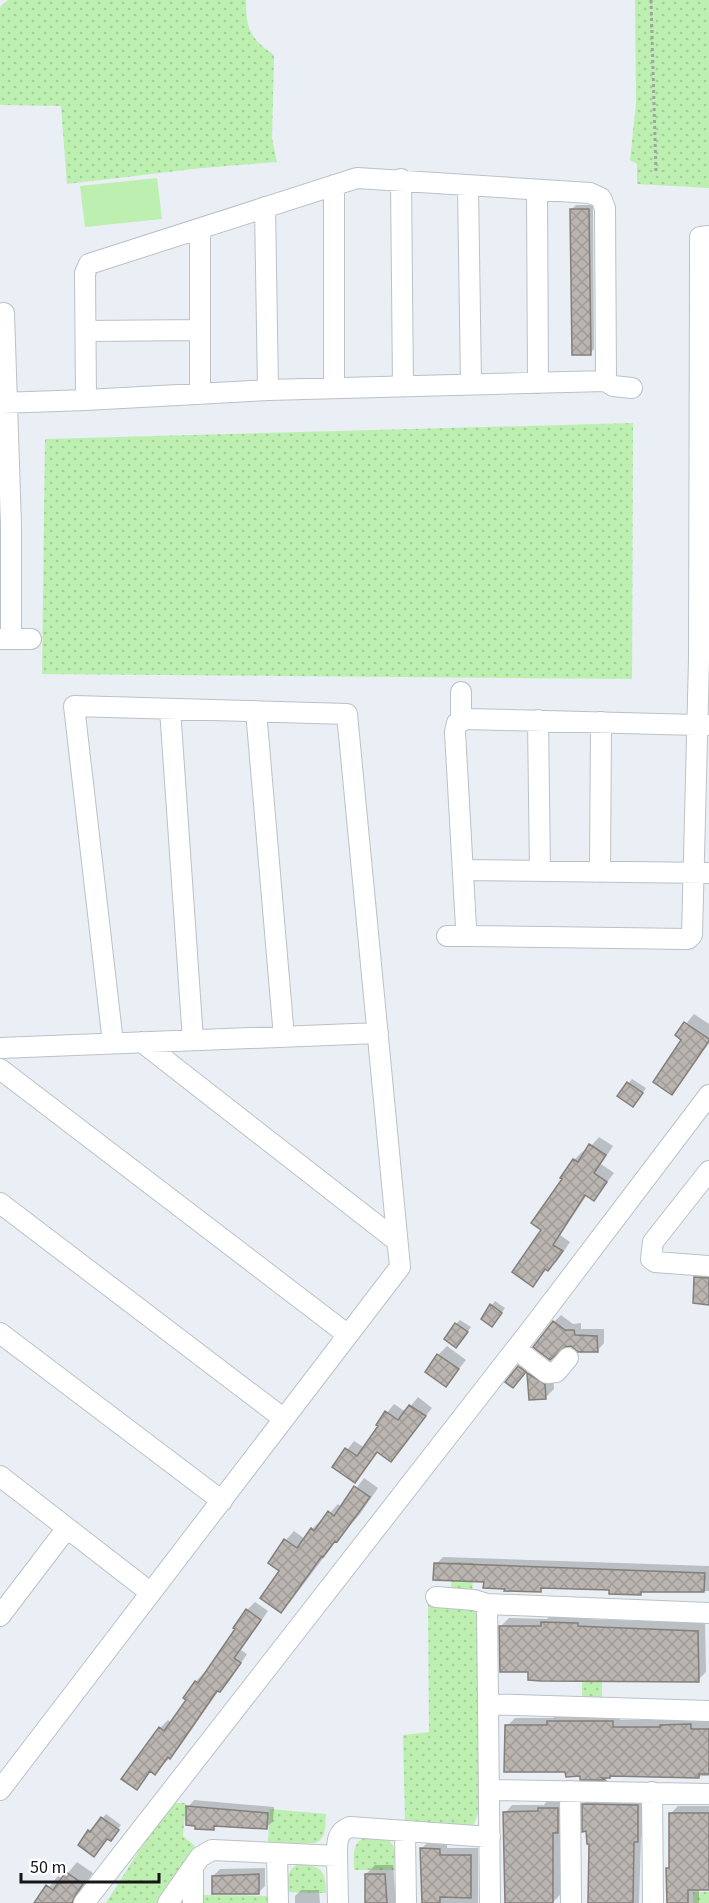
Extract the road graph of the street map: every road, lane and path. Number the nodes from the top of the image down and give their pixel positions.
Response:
1 (651, 0) edge
2 (656, 173) dead end
3 (401, 179) junction
4 (334, 185) junction
5 (468, 186) junction
6 (537, 190) junction
7 (265, 207) junction
8 (200, 230) junction
9 (709, 236) edge
10 (4, 313) dead end
11 (704, 326) edge
12 (200, 330) junction
13 (86, 331) junction
14 (606, 381) junction
15 (538, 383) junction
16 (471, 384) junction
17 (403, 387) junction
18 (334, 388) junction
19 (632, 388) dead end
20 (268, 390) junction
21 (200, 393) junction
22 (86, 400) junction
23 (4, 402) edge
24 (704, 413) edge
25 (704, 496) edge
26 (5, 639) edge
27 (31, 639) dead end
28 (704, 660) edge
29 (461, 692) dead end
30 (170, 709) junction
31 (256, 711) junction
32 (461, 720) junction
33 (538, 720) junction
34 (601, 722) junction
35 (703, 725) edge
36 (463, 870) junction
37 (540, 871) junction
38 (600, 872) junction
39 (701, 873) edge
40 (447, 936) dead end
41 (471, 936) junction
42 (378, 1033) junction
43 (284, 1036) junction
44 (193, 1040) junction
45 (142, 1042) junction
46 (113, 1043) junction
47 (0, 1048) edge
48 (0, 1069) edge
49 (709, 1095) edge
50 (709, 1171) edge
51 (700, 1195) edge
52 (0, 1203) edge
53 (397, 1241) junction
54 (709, 1266) edge
55 (0, 1333) edge
56 (348, 1335) junction
57 (516, 1349) junction
58 (568, 1358) dead end
59 (284, 1419) junction
60 (0, 1476) edge
61 (222, 1501) junction
62 (67, 1528) junction
63 (151, 1593) junction
64 (436, 1597) dead end
65 (487, 1604) junction
66 (709, 1613) edge
67 (0, 1616) edge
68 (488, 1704) junction
69 (709, 1711) edge
70 (0, 1790) edge
71 (490, 1790) junction
72 (570, 1791) junction
73 (652, 1792) junction
74 (709, 1794) edge
75 (405, 1831) junction
76 (490, 1837) junction
77 (277, 1854) junction
78 (337, 1856) junction
79 (193, 1867) junction
80 (84, 1903) edge
81 (168, 1903) edge
82 (193, 1903) edge
83 (278, 1903) edge
84 (338, 1903) edge
85 (406, 1903) edge
86 (490, 1903) edge
87 (571, 1903) edge
88 (653, 1903) edge

1 - 2 path
3 - 4 street
3 - 5 street
3 - 17 street
4 - 7 street
4 - 18 street
5 - 6 street
5 - 16 street
6 - 14 street
6 - 15 street
7 - 8 street
7 - 20 street
8 - 12 street
8 - 13 street
9 - 11 street
10 - 23 street
11 - 24 street
12 - 13 street
12 - 21 street
13 - 22 street
14 - 15 street
14 - 19 street
15 - 16 street
16 - 17 street
17 - 18 street
18 - 20 street
20 - 21 street
21 - 22 street
22 - 23 street
23 - 26 street
24 - 25 street
25 - 28 street
26 - 27 street
28 - 35 street
29 - 32 street
30 - 31 street
30 - 44 street
30 - 46 street
31 - 42 street
31 - 43 street
32 - 33 street
32 - 36 street
33 - 34 street
33 - 37 street
34 - 35 street
34 - 38 street
35 - 39 street
36 - 37 street
36 - 41 street
37 - 38 street
38 - 39 street
39 - 41 street
40 - 41 street
42 - 43 street
42 - 53 street
43 - 44 street
44 - 45 street
45 - 46 street
45 - 53 street
46 - 47 street
48 - 56 street
49 - 57 street
50 - 51 street
51 - 54 street
52 - 59 street
53 - 56 street
55 - 61 street
56 - 59 street
57 - 58 street
57 - 80 street
59 - 61 street
60 - 62 street
61 - 63 street
62 - 63 street
62 - 67 street
63 - 70 street
64 - 65 street
65 - 66 street
65 - 68 street
68 - 69 street
68 - 71 street
71 - 72 street
71 - 76 street
72 - 73 street
72 - 87 street
73 - 74 street
73 - 88 street
75 - 76 street
75 - 78 street
75 - 85 street
76 - 86 street
77 - 78 street
77 - 79 street
77 - 83 street
78 - 84 street
79 - 81 street
79 - 82 street

